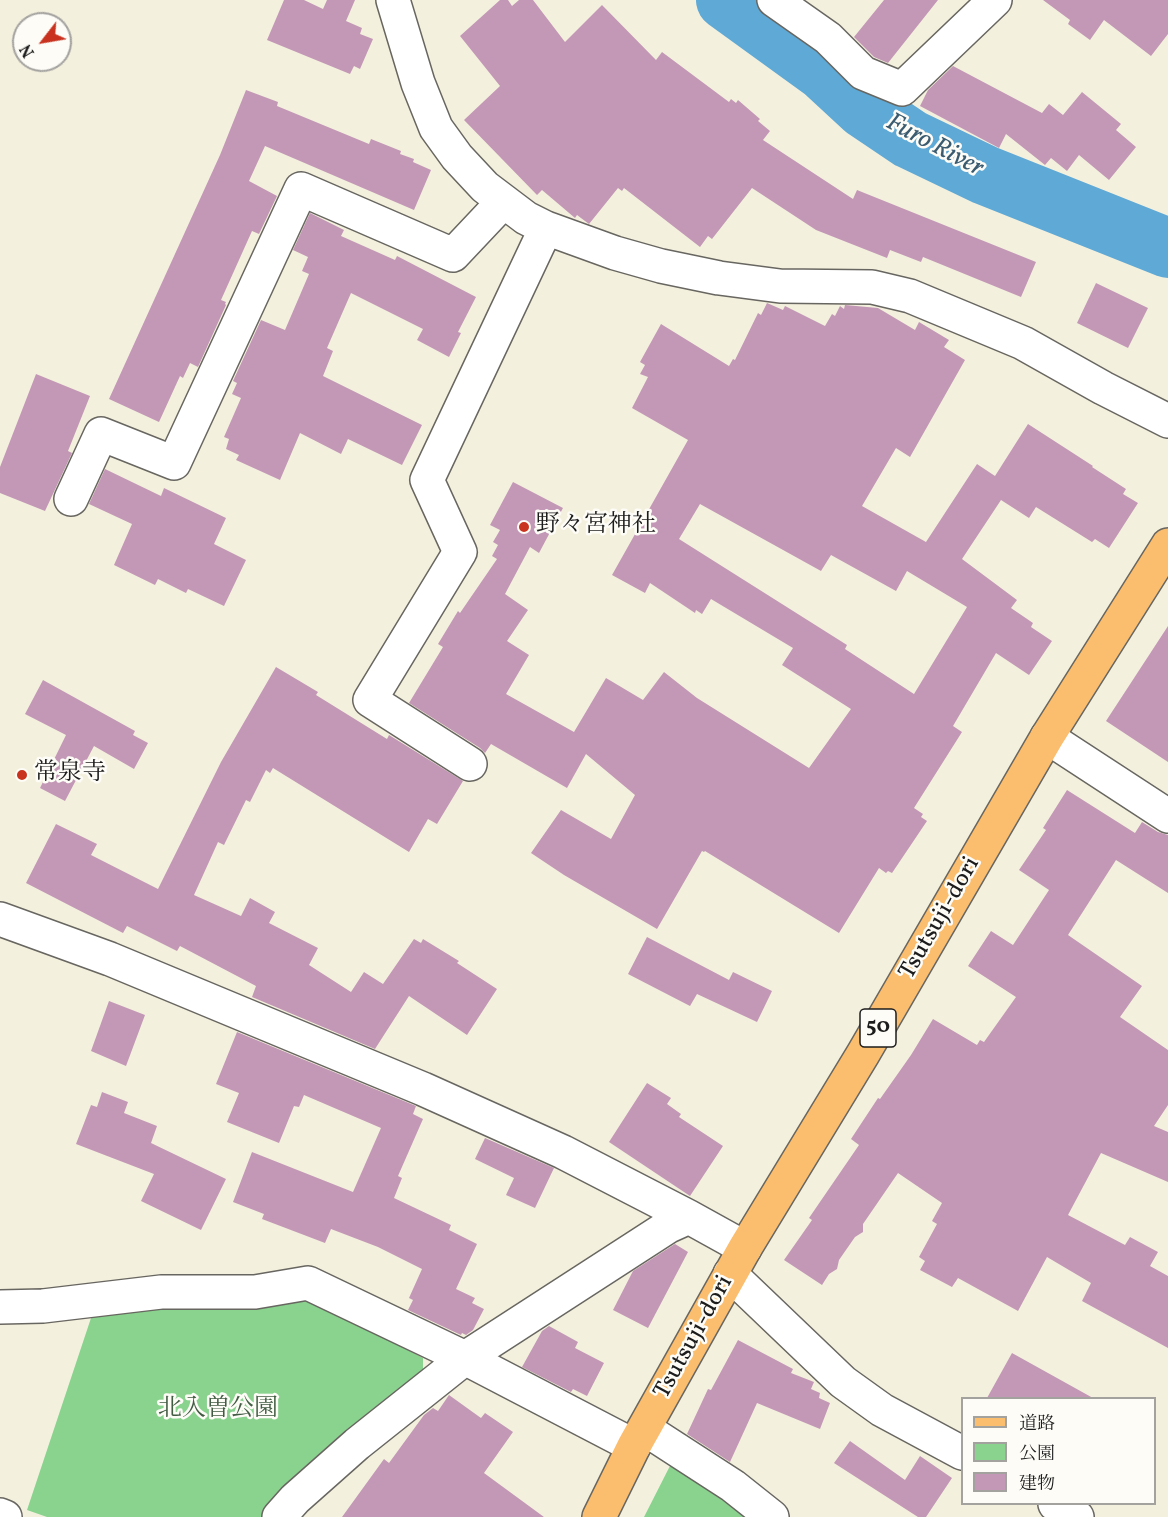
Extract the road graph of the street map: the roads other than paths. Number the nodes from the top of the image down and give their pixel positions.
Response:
1 (393, 0) edge
2 (774, 0) edge
3 (994, 0) edge
4 (504, 202) junction
5 (546, 228) junction
6 (1168, 421) edge
7 (71, 499) dead end
8 (1168, 545) edge
9 (1047, 737) junction
10 (470, 764) dead end
11 (1168, 816) edge
12 (0, 919) edge
13 (689, 1217) junction
14 (738, 1261) junction
15 (0, 1307) edge
16 (465, 1358) junction
17 (639, 1437) junction
18 (961, 1452) edge
19 (1058, 1505) edge
20 (0, 1515) edge
21 (5, 1517) edge
22 (279, 1517) edge
23 (598, 1517) edge
24 (772, 1517) edge
25 (1077, 1517) edge

1 - 4 street
2 - 3 street
4 - 5 street
4 - 7 street
5 - 6 street
5 - 10 street
8 - 9 main road, Tsutsuji-dori / 50
9 - 11 street
9 - 14 main road, Tsutsuji-dori / 50
12 - 13 street
13 - 14 street
13 - 16 street
14 - 17 main road, Tsutsuji-dori / 50
14 - 18 street
15 - 16 street
16 - 17 street
16 - 22 street
17 - 23 main road, Tsutsuji-dori / 50
17 - 24 street
19 - 25 street
20 - 21 street

